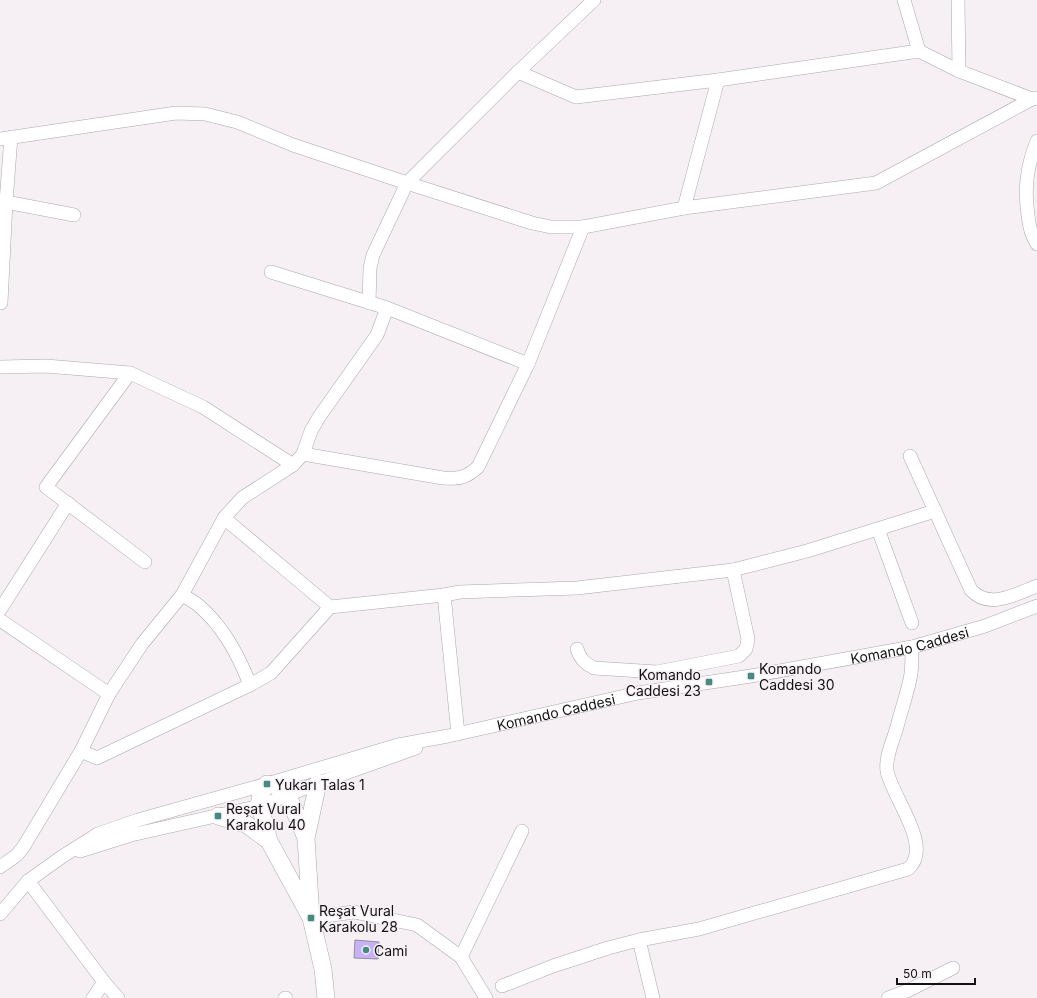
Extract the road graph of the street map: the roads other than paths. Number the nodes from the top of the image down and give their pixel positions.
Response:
1 (594, 0) edge
2 (904, 0) edge
3 (958, 0) edge
4 (919, 51) junction
5 (959, 71) junction
6 (518, 72) junction
7 (718, 80) junction
8 (1035, 99) edge
9 (4, 140) edge
10 (1037, 142) edge
11 (407, 183) junction
12 (6, 202) junction
13 (684, 208) junction
14 (74, 214) dead end
15 (583, 227) junction
16 (1037, 244) edge
17 (272, 272) dead end
18 (1, 303) edge
19 (369, 303) junction
20 (387, 308) junction
21 (528, 364) junction
22 (0, 367) edge
23 (130, 373) junction
24 (303, 454) junction
25 (910, 456) dead end
26 (293, 465) junction
27 (68, 503) junction
28 (935, 511) junction
29 (224, 518) junction
30 (878, 529) junction
31 (145, 562) dead end
32 (733, 570) junction
33 (1037, 586) edge
34 (182, 595) junction
35 (444, 595) junction
36 (1037, 606) edge
37 (330, 607) junction
38 (0, 610) edge
39 (0, 620) edge
40 (912, 623) dead end
41 (912, 647) junction
42 (577, 649) dead end
43 (250, 686) junction
44 (110, 694) junction
45 (453, 735) junction
46 (81, 751) junction
47 (318, 783) junction
48 (267, 784) junction
49 (288, 796) junction
50 (260, 806) junction
51 (218, 816) junction
52 (522, 831) dead end
53 (306, 838) junction
54 (269, 841) junction
55 (63, 856) junction
56 (0, 868) edge
57 (28, 881) junction
58 (0, 896) edge
59 (14, 898) junction
60 (0, 914) edge
61 (311, 918) junction
62 (639, 940) junction
63 (461, 957) junction
64 (953, 968) dead end
65 (104, 982) junction
66 (502, 986) dead end
67 (329, 996) edge
68 (93, 998) edge
69 (118, 998) edge
70 (486, 998) edge
71 (653, 998) edge
72 (888, 998) edge

1 - 6 street
2 - 4 street
3 - 5 street
4 - 5 street
4 - 7 street
5 - 8 street
6 - 7 street
6 - 11 street
7 - 13 street
8 - 13 street
9 - 11 street
9 - 12 street
10 - 16 street
11 - 15 street
11 - 19 street
12 - 14 street
12 - 18 street
13 - 15 street
15 - 21 street
17 - 19 street
19 - 20 street
20 - 21 street
20 - 24 street
21 - 24 street
22 - 23 street
23 - 26 street
23 - 27 street
24 - 26 street
25 - 28 street
26 - 29 street
27 - 31 street
27 - 38 street
28 - 30 street
28 - 33 street
29 - 34 street
29 - 37 street
30 - 32 street
30 - 40 street
32 - 35 street
32 - 42 street
34 - 43 street
34 - 44 street
35 - 37 street
35 - 45 street
36 - 41 street, Komando Caddesi
37 - 43 street
39 - 44 street
41 - 45 street, Komando Caddesi
41 - 62 street
43 - 46 street
44 - 46 street
45 - 47 street
45 - 48 street
46 - 56 street
47 - 49 street
47 - 53 main road
48 - 49 main road
48 - 50 main road
48 - 55 street
49 - 50 street
49 - 53 main road
50 - 51 street
50 - 54 main road
51 - 54 main road
51 - 55 street
52 - 63 street
53 - 61 main road
54 - 61 main road
55 - 57 street
57 - 59 street
57 - 65 street
58 - 59 street
59 - 60 street
61 - 63 street
61 - 67 main road
62 - 66 street
62 - 71 street
63 - 70 street
64 - 72 street
65 - 68 street
65 - 69 street

